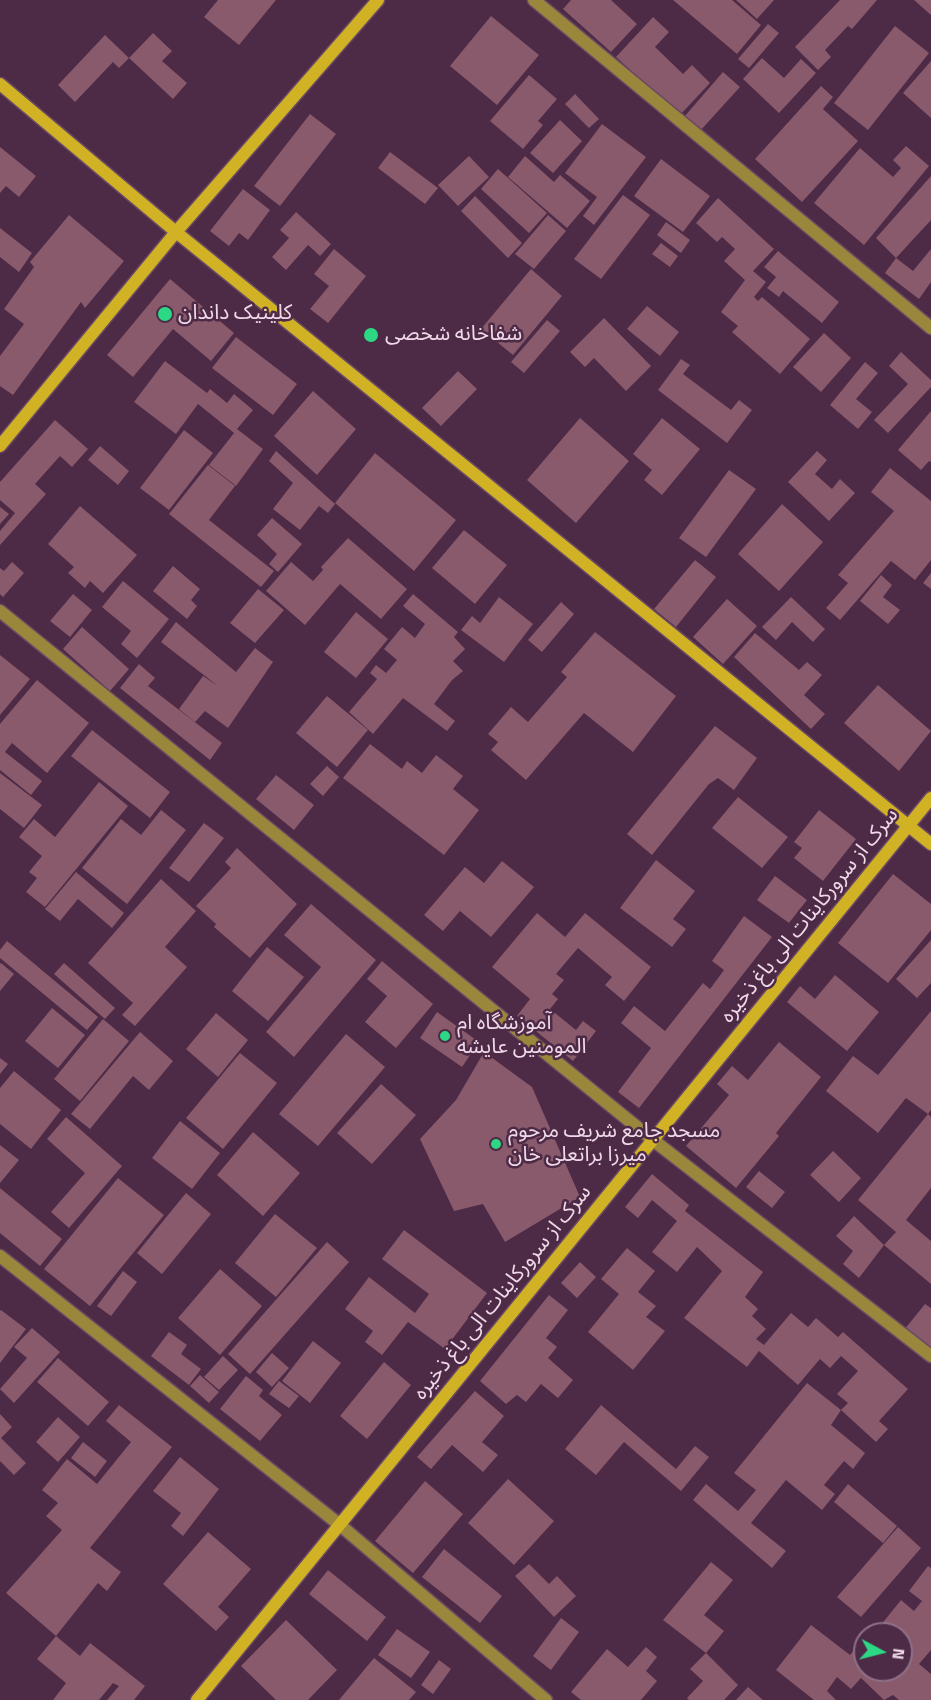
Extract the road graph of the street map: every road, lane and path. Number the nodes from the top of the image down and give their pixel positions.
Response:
1 (378, 0) edge
2 (534, 0) edge
3 (0, 84) edge
4 (176, 232) junction
5 (931, 328) edge
6 (0, 446) edge
7 (0, 611) edge
8 (931, 798) edge
9 (909, 826) junction
10 (931, 844) edge
11 (653, 1140) junction
12 (0, 1256) edge
13 (931, 1356) edge
14 (340, 1525) junction
15 (197, 1700) edge
16 (546, 1700) edge

1 - 4 street
2 - 5 street
3 - 4 street
4 - 6 street
4 - 9 street
7 - 11 street
8 - 9 street, سرک از سرورکاینات الی باغ ذخیره
9 - 10 street
9 - 11 street, سرک از سرورکاینات الی باغ ذخیره
11 - 13 street
11 - 14 street, سرک از سرورکاینات الی باغ ذخیره
12 - 14 street
14 - 15 street, سرک از سرورکاینات الی باغ ذخیره
14 - 16 street

